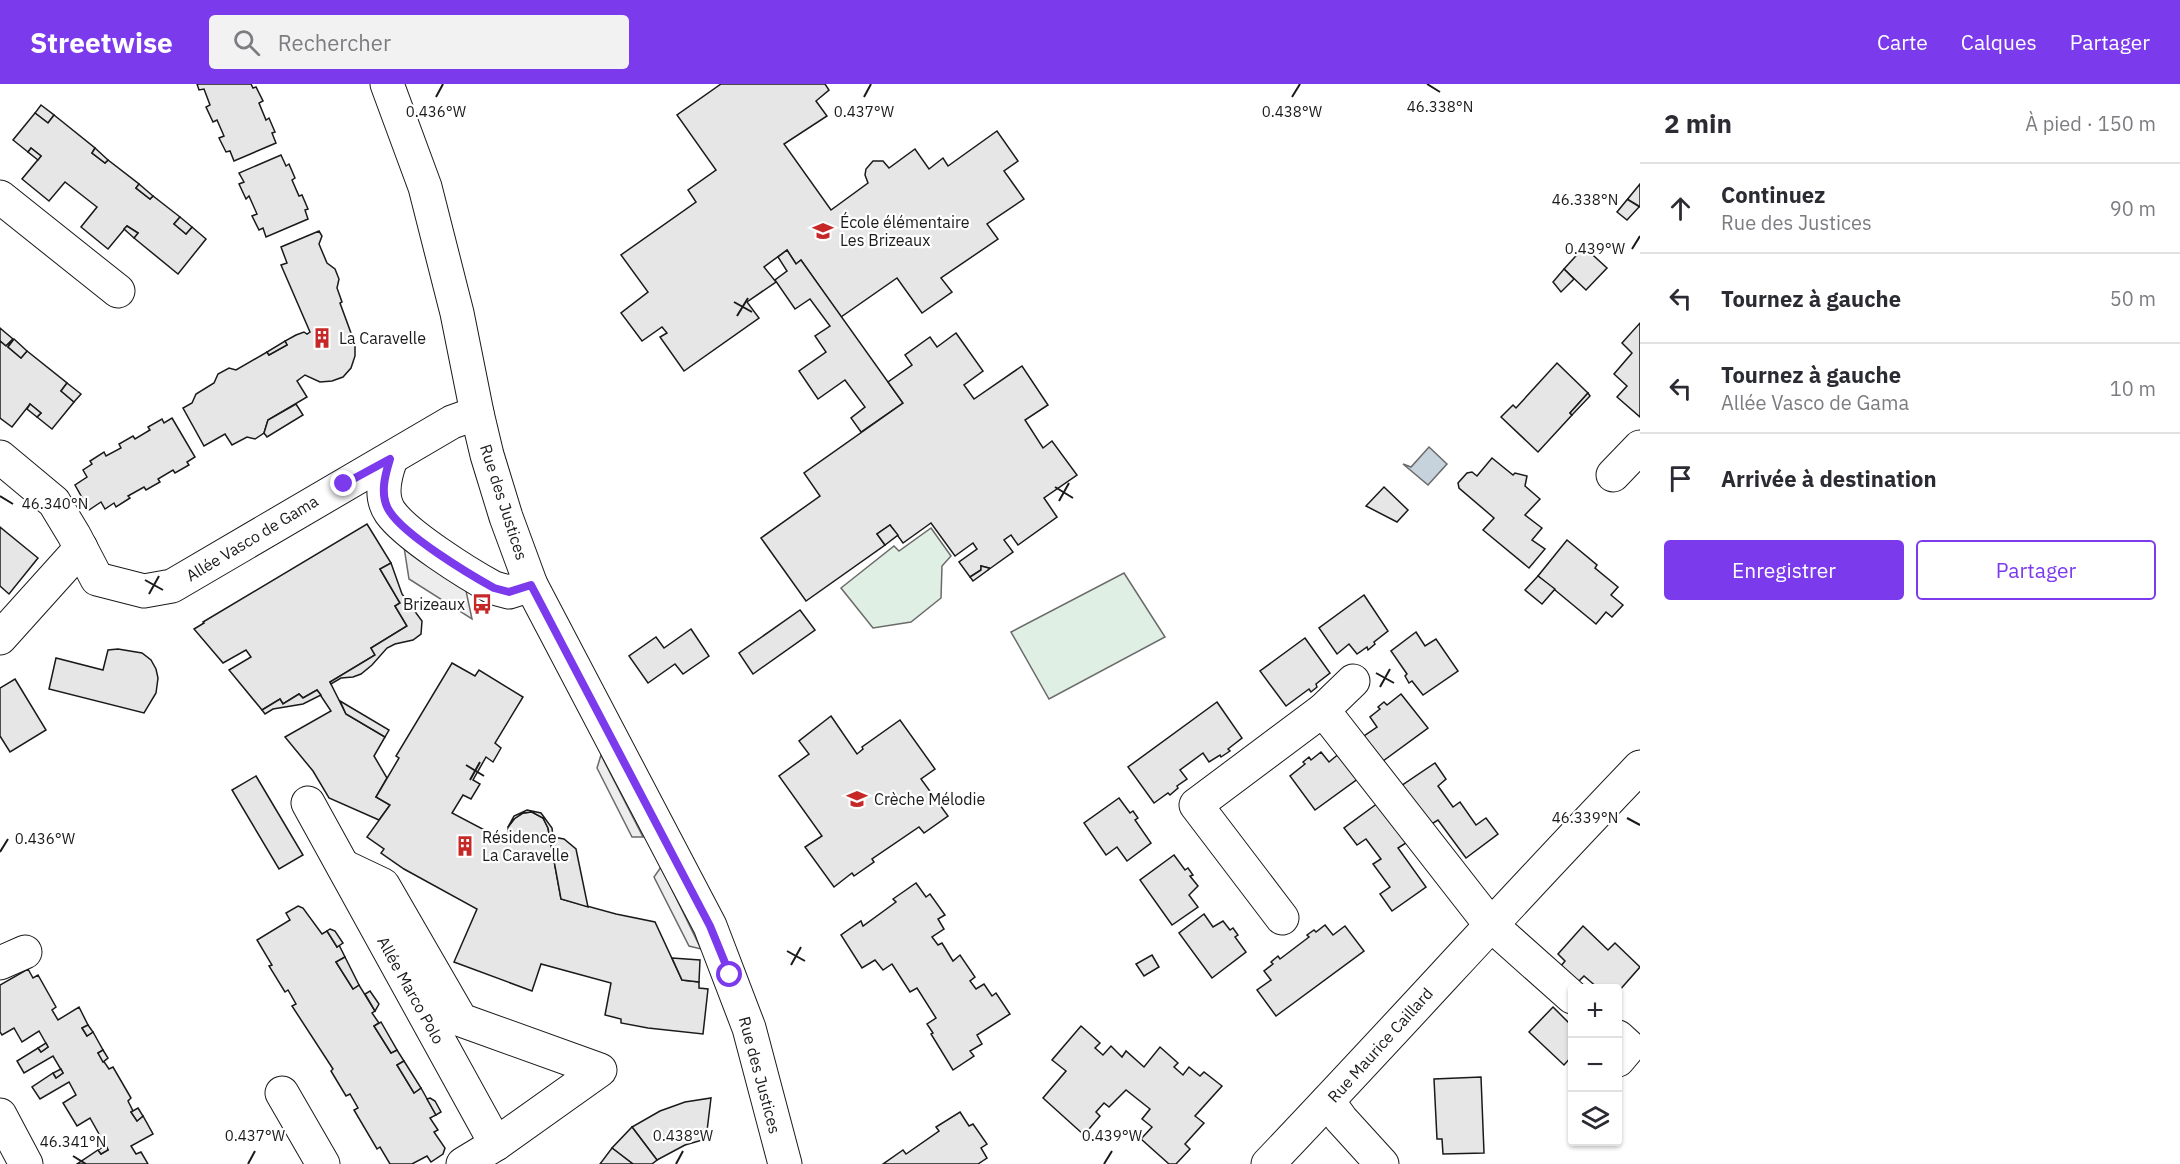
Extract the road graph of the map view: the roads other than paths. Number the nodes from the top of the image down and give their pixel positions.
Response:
1 (387, 84) edge
2 (0, 197) edge
3 (118, 291) dead end
4 (477, 413) junction
5 (1640, 447) edge
6 (0, 457) edge
7 (390, 459) junction
8 (1613, 475) dead end
9 (81, 548) junction
10 (531, 585) junction
11 (0, 638) edge
12 (1353, 681) dead end
13 (1323, 710) junction
14 (1640, 767) edge
15 (308, 803) dead end
16 (343, 867) junction
17 (1282, 918) dead end
18 (1490, 924) junction
19 (1568, 993) edge
20 (1622, 1041) edge
21 (1622, 1055) edge
22 (282, 1093) dead end
23 (1328, 1101) junction
24 (0, 1115) edge
25 (496, 1144) junction
26 (26, 1164) edge
27 (323, 1164) edge
28 (463, 1164) edge
29 (785, 1164) edge
30 (1268, 1164) edge
31 (1382, 1164) edge

1 - 4 street, Rue des Justices
2 - 3 street
4 - 7 street, Allée Vasco de Gama
4 - 10 street, Rue des Justices
5 - 8 street
6 - 9 street, Allée Vasco de Gama
7 - 9 street, Allée Vasco de Gama
7 - 10 street
9 - 11 street
10 - 29 street, Rue des Justices
12 - 13 street
13 - 17 street
13 - 18 street
14 - 18 street, Rue Maurice Caillard
15 - 16 street, Allée Marco Polo
16 - 25 street, Allée Marco Polo
16 - 25 street
18 - 19 street
18 - 23 street, Rue Maurice Caillard
20 - 21 street
22 - 27 street
23 - 30 street, Rue Maurice Caillard
23 - 31 street
24 - 26 street
25 - 28 street

